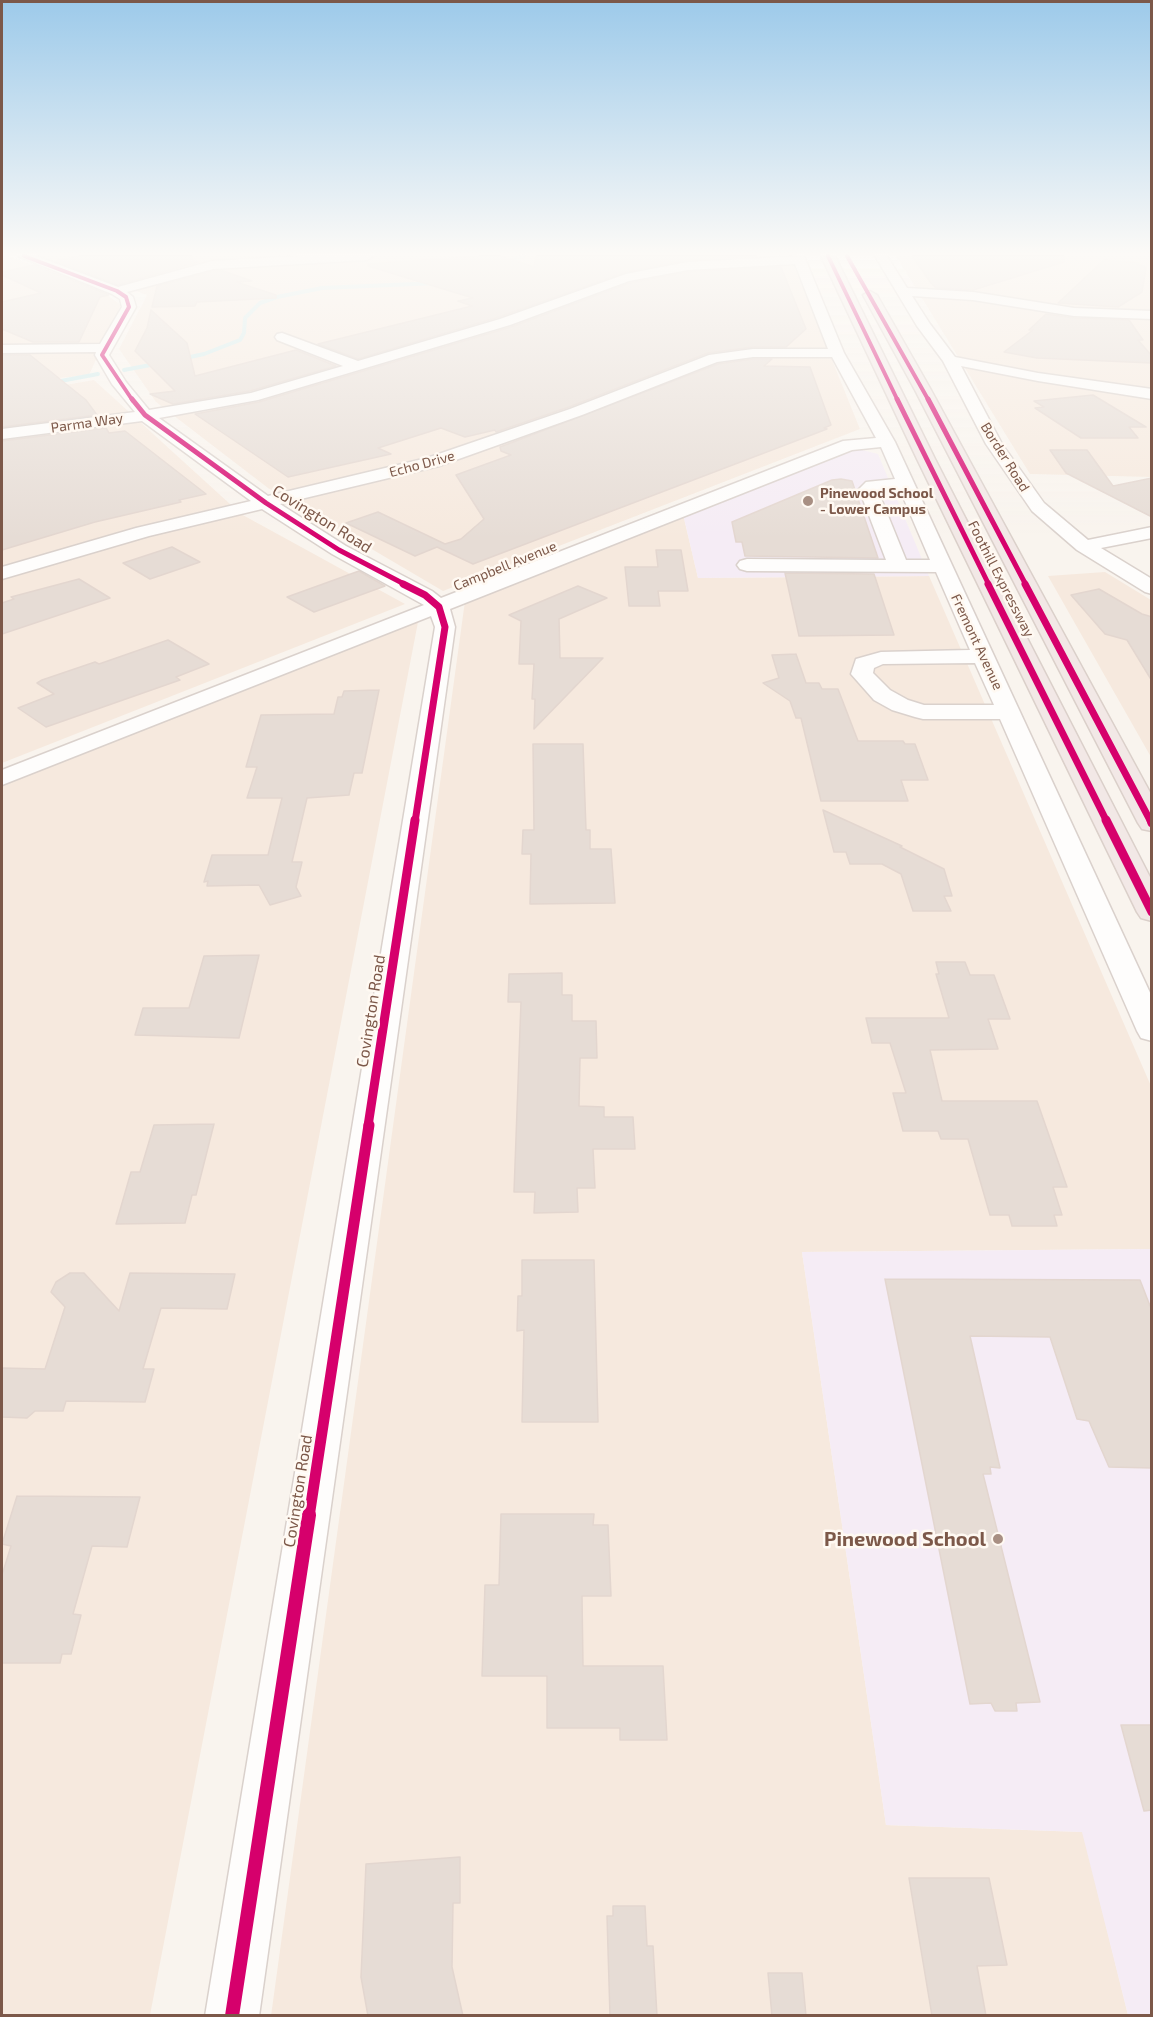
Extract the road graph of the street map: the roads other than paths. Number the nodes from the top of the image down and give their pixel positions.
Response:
1 (103, 350) edge
2 (316, 350) edge
3 (407, 350) edge
4 (836, 350) edge
5 (873, 350) edge
6 (901, 350) edge
7 (942, 350) edge
8 (837, 353) junction
9 (950, 360) junction
10 (355, 365) junction
11 (1152, 394) edge
12 (146, 415) junction
13 (2, 434) edge
14 (887, 442) junction
15 (771, 476) junction
16 (905, 484) junction
17 (800, 485) dead end
18 (266, 503) junction
19 (699, 504) junction
20 (725, 512) dead end
21 (1152, 532) edge
22 (1084, 546) junction
23 (747, 565) dead end
24 (898, 565) junction
25 (942, 566) junction
26 (2, 573) edge
27 (1152, 588) edge
28 (439, 607) junction
29 (983, 656) junction
30 (1009, 712) junction
31 (2, 778) edge
32 (1152, 823) edge
33 (1152, 912) edge
34 (1152, 1031) edge
35 (232, 2016) edge

1 - 12 street, Covington Road
2 - 10 street
3 - 10 street, Parma Way
4 - 8 street, Fremont Avenue
5 - 33 highway, Foothill Expressway
6 - 32 highway, Foothill Expressway
7 - 9 street, Border Road
8 - 14 street, Fremont Avenue
8 - 18 street, Echo Drive
9 - 11 street
9 - 22 street, Border Road
10 - 12 street, Parma Way
12 - 13 street, Parma Way
12 - 18 street, Covington Road
14 - 15 street, Campbell Avenue
14 - 16 street, Fremont Avenue
15 - 17 street
15 - 19 street, Campbell Avenue
16 - 24 street
16 - 25 street, Fremont Avenue
18 - 26 street, Echo Drive
18 - 28 street, Covington Road
19 - 20 street
19 - 28 street, Campbell Avenue
21 - 22 street
22 - 27 street, Border Road
23 - 24 street
24 - 25 street
25 - 29 street, Fremont Avenue
28 - 31 street, Campbell Avenue
28 - 35 street, Covington Road
29 - 30 street, Fremont Avenue
29 - 30 street
30 - 34 street, Fremont Avenue

